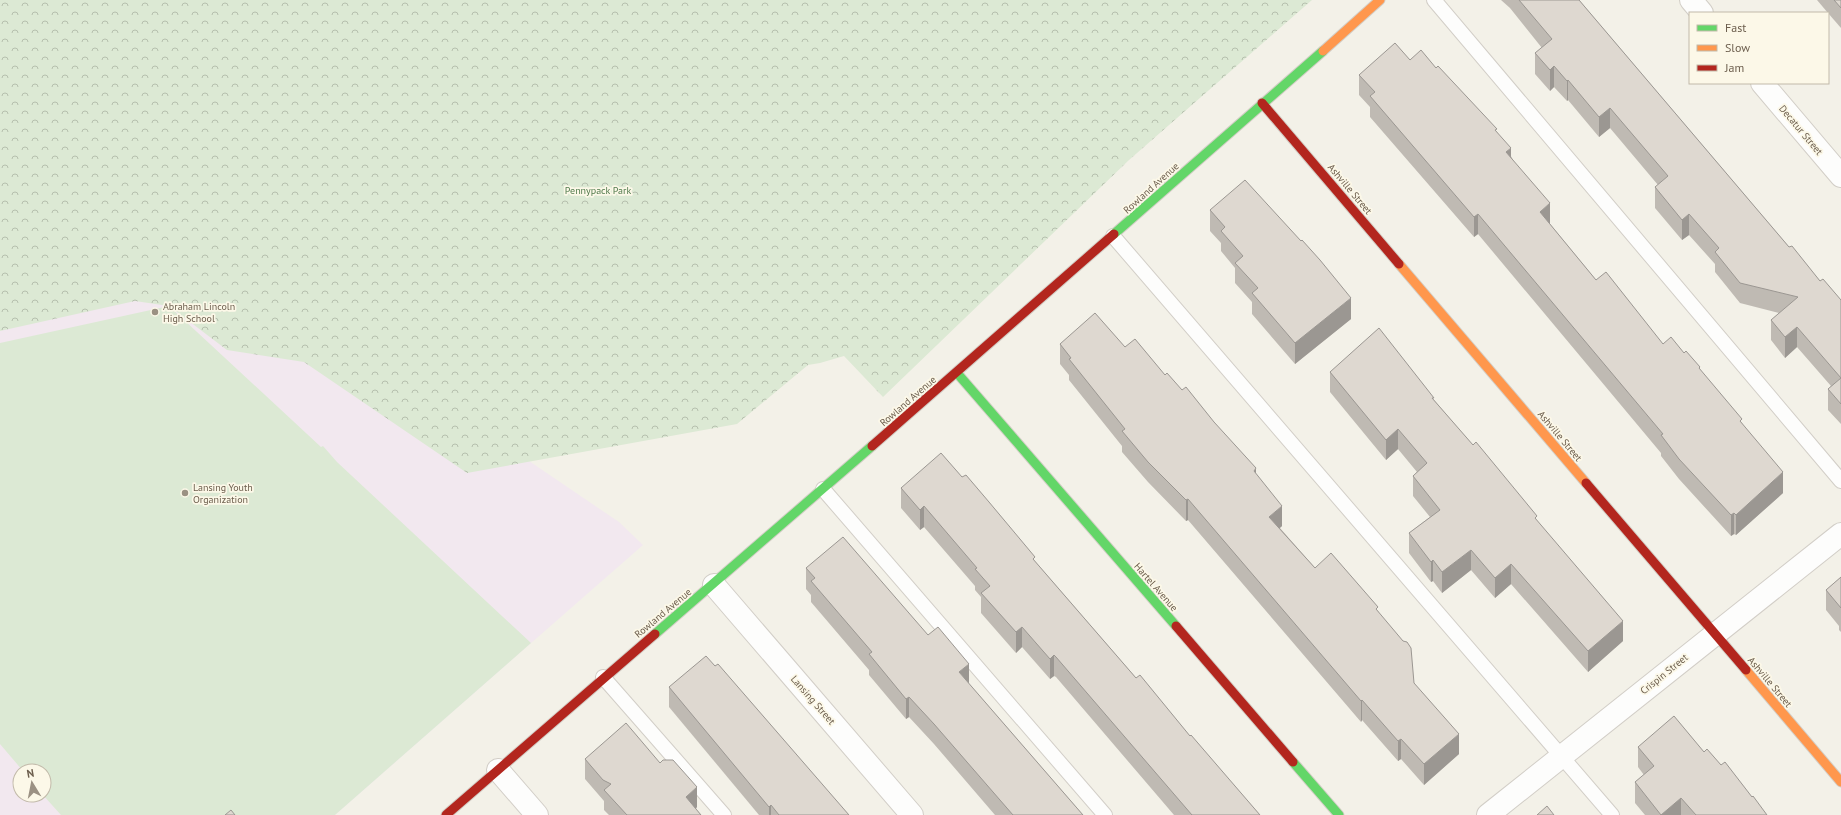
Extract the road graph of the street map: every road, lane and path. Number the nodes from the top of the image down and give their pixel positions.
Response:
1 (1380, 0) edge
2 (1434, 0) edge
3 (1691, 0) edge
4 (1701, 12) edge
5 (1763, 84) edge
6 (1262, 103) junction
7 (1841, 176) edge
8 (1112, 236) junction
9 (957, 374) junction
10 (1841, 481) edge
11 (823, 489) junction
12 (1841, 534) edge
13 (714, 585) junction
14 (1714, 634) junction
15 (603, 677) junction
16 (1562, 756) junction
17 (498, 770) junction
18 (1841, 782) edge
19 (446, 815) edge
20 (537, 815) edge
21 (724, 815) edge
22 (912, 815) edge
23 (1105, 815) edge
24 (1339, 815) edge
25 (1488, 815) edge
26 (1612, 815) edge

1 - 6 street, Rowland Avenue
2 - 10 lane
3 - 4 street
5 - 7 street, Decatur Street
6 - 8 street, Rowland Avenue
6 - 14 street, Ashville Street
8 - 9 street, Rowland Avenue
8 - 16 lane
9 - 11 street, Rowland Avenue
9 - 24 street, Hartel Avenue
11 - 13 street, Rowland Avenue
11 - 23 lane
12 - 14 street, Crispin Street
13 - 15 street, Rowland Avenue
13 - 22 street, Lansing Street
14 - 16 street, Crispin Street
14 - 18 street, Ashville Street
15 - 17 street, Rowland Avenue
15 - 21 lane
16 - 25 street, Crispin Street
16 - 26 lane
17 - 19 street, Rowland Avenue
17 - 20 street

